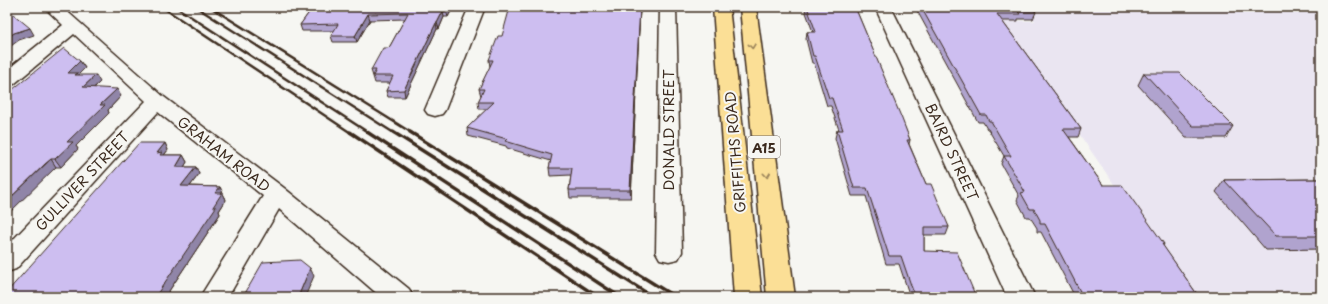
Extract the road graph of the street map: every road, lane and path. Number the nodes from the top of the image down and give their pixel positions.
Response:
1 (52, 7) edge
2 (477, 7) edge
3 (668, 7) edge
4 (721, 7) edge
5 (748, 7) edge
6 (883, 7) edge
7 (74, 25) junction
8 (7, 80) edge
9 (156, 101) junction
10 (435, 110) dead end
11 (276, 194) junction
12 (669, 252) dead end
13 (7, 262) edge
14 (780, 292) edge
15 (214, 297) edge
16 (399, 297) edge
17 (748, 297) edge
18 (1021, 297) edge

1 - 7 street, GRAHAM ROAD
2 - 10 street
3 - 12 street, DONALD STREET
4 - 17 highway, GRIFFITHS ROAD / A15
5 -> 14 highway, GRIFFITHS ROAD / A15
6 - 18 street, BAIRD STREET
7 - 8 street
7 - 9 street, GRAHAM ROAD
9 - 11 street, GRAHAM ROAD
9 - 13 street, GULLIVER STREET
11 - 15 street
11 - 16 street, GRAHAM ROAD

